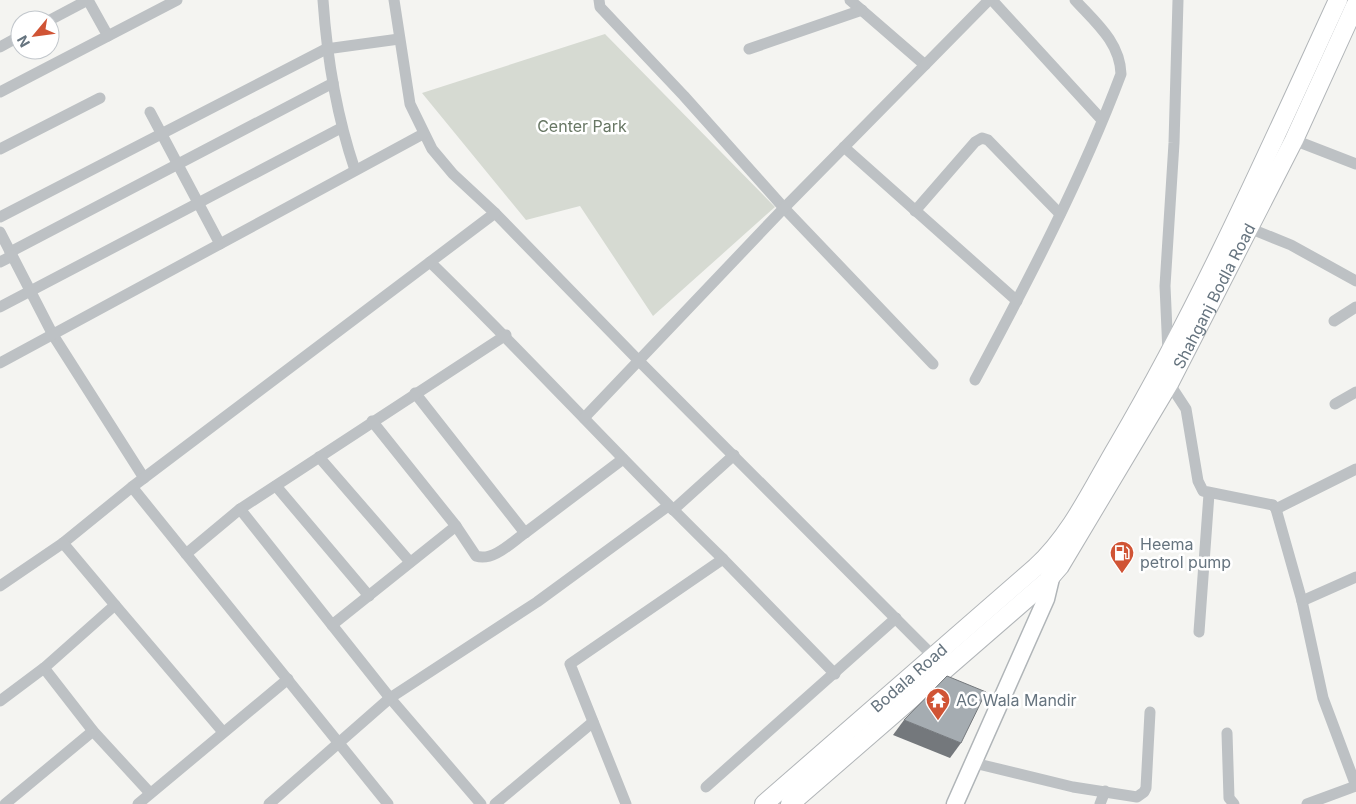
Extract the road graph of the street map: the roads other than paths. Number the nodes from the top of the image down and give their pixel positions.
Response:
1 (88, 0) edge
2 (177, 0) edge
3 (323, 0) edge
4 (394, 0) edge
5 (601, 0) edge
6 (850, 0) edge
7 (990, 0) edge
8 (1075, 0) edge
9 (1178, 0) edge
10 (1338, 0) edge
11 (1356, 4) edge
12 (862, 10) junction
13 (60, 15) edge
14 (108, 36) junction
15 (399, 39) junction
16 (326, 49) junction
17 (749, 49) dead end
18 (925, 65) junction
19 (333, 82) junction
20 (0, 92) edge
21 (100, 98) dead end
22 (150, 112) dead end
23 (1102, 120) junction
24 (341, 128) junction
25 (423, 134) junction
26 (163, 135) junction
27 (1294, 140) junction
28 (844, 147) junction
29 (0, 149) edge
30 (178, 164) junction
31 (1356, 164) edge
32 (355, 170) junction
33 (198, 203) junction
34 (784, 208) junction
35 (916, 210) junction
36 (495, 213) junction
37 (1060, 214) junction
38 (0, 217) edge
39 (1248, 228) junction
40 (0, 232) edge
41 (220, 244) junction
42 (11, 254) junction
43 (0, 262) edge
44 (430, 262) junction
45 (1356, 281) edge
46 (30, 290) junction
47 (1017, 301) junction
48 (0, 307) edge
49 (1356, 307) edge
50 (1334, 321) dead end
51 (53, 335) junction
52 (506, 335) junction
53 (1168, 358) junction
54 (640, 362) junction
55 (0, 363) edge
56 (933, 364) dead end
57 (1165, 378) junction
58 (975, 380) dead end
59 (1356, 392) edge
60 (415, 393) junction
61 (1335, 404) dead end
62 (584, 418) junction
63 (372, 421) junction
64 (734, 455) junction
65 (319, 456) junction
66 (623, 459) junction
67 (1356, 470) edge
68 (144, 478) junction
69 (276, 486) junction
70 (132, 487) junction
71 (1209, 494) junction
72 (671, 508) junction
73 (240, 509) junction
74 (1276, 509) junction
75 (456, 526) junction
76 (525, 533) junction
77 (63, 542) junction
78 (1054, 550) junction
79 (186, 554) junction
80 (723, 559) junction
81 (410, 562) junction
82 (1052, 576) junction
83 (1356, 577) edge
84 (0, 586) edge
85 (369, 596) junction
86 (1302, 601) junction
87 (114, 605) junction
88 (896, 618) junction
89 (332, 625) junction
90 (1199, 632) dead end
91 (940, 662) junction
92 (44, 668) junction
93 (835, 674) junction
94 (288, 679) junction
95 (390, 698) junction
96 (0, 702) edge
97 (1150, 712) dead end
98 (594, 722) junction
99 (93, 731) junction
100 (223, 732) junction
101 (1227, 732) dead end
102 (340, 743) junction
103 (974, 763) junction
104 (1356, 786) edge
105 (706, 787) dead end
106 (1106, 791) junction
107 (150, 794) junction
108 (1230, 802) edge
109 (5, 804) edge
110 (138, 804) edge
111 (269, 804) edge
112 (388, 804) edge
113 (481, 804) edge
114 (495, 804) edge
115 (626, 804) edge
116 (764, 804) edge
117 (790, 804) edge
118 (955, 804) edge
119 (1100, 804) edge
120 (1307, 804) edge

1 - 13 street
1 - 14 street
2 - 14 street
3 - 16 street
4 - 15 street
5 - 34 street
6 - 12 street
7 - 18 street
7 - 23 street
8 - 23 street
9 - 53 street
10 - 53 main road, Shahganj Bodla Road
11 - 27 main road, Shahganj Bodla Road
12 - 17 street
12 - 18 street
14 - 20 street
15 - 16 street
15 - 25 street
16 - 19 street
16 - 26 street
18 - 28 street
19 - 24 street
19 - 30 street
21 - 29 street
22 - 26 street
23 - 37 street
24 - 32 street
24 - 33 street
25 - 32 street
25 - 36 street
26 - 30 street
26 - 38 street
27 - 31 street
27 - 39 main road, Shahganj Bodla Road
28 - 34 street
28 - 35 street
30 - 33 street
30 - 42 street
32 - 41 street
33 - 41 street
33 - 46 street
34 - 54 street
34 - 56 street
35 - 37 street
35 - 47 street
36 - 44 street
36 - 54 street
37 - 47 street
39 - 45 street
39 - 57 main road, Shahganj Bodla Road
40 - 42 street
41 - 51 street
42 - 43 street
42 - 46 street
44 - 52 street
44 - 68 street
46 - 48 street
46 - 51 street
47 - 58 street
49 - 50 street
51 - 55 street
51 - 68 street
52 - 60 street
52 - 62 street
53 - 57 main road, Shahganj Bodla Road
54 - 62 street
54 - 64 street
57 - 71 street
57 - 78 main road, Shahganj Bodla Road
57 - 82 main road, Shahganj Bodla Road
59 - 61 street
60 - 63 street
60 - 76 street
62 - 66 street
63 - 65 street
63 - 75 street
64 - 72 street
64 - 88 street
65 - 69 street
65 - 81 street
66 - 72 street
66 - 76 street
67 - 74 street
68 - 70 street
69 - 73 street
69 - 85 street
70 - 77 street
70 - 79 street
71 - 74 street
71 - 90 street
72 - 80 street
72 - 95 street
73 - 79 street
73 - 89 street
74 - 86 street
75 - 76 street
75 - 81 street
77 - 84 street
77 - 87 street
78 - 82 street
78 - 91 main road, Bodala Road
79 - 94 street
80 - 93 street
80 - 98 street
81 - 85 street
82 - 91 main road, Bodala Road
82 - 103 street
83 - 86 street
85 - 89 street
86 - 104 street
87 - 92 street
87 - 100 street
88 - 91 street
88 - 93 street
89 - 95 street
91 - 116 main road, Bodala Road
91 - 117 main road, Bodala Road
92 - 96 street
92 - 99 street
93 - 105 street
94 - 100 street
94 - 102 street
95 - 102 street
95 - 113 street
97 - 106 street
98 - 114 street
98 - 115 street
99 - 107 street
99 - 109 street
100 - 107 street
101 - 108 street
102 - 111 street
102 - 112 street
103 - 106 street
103 - 118 street
104 - 120 street
106 - 119 street
107 - 110 street

